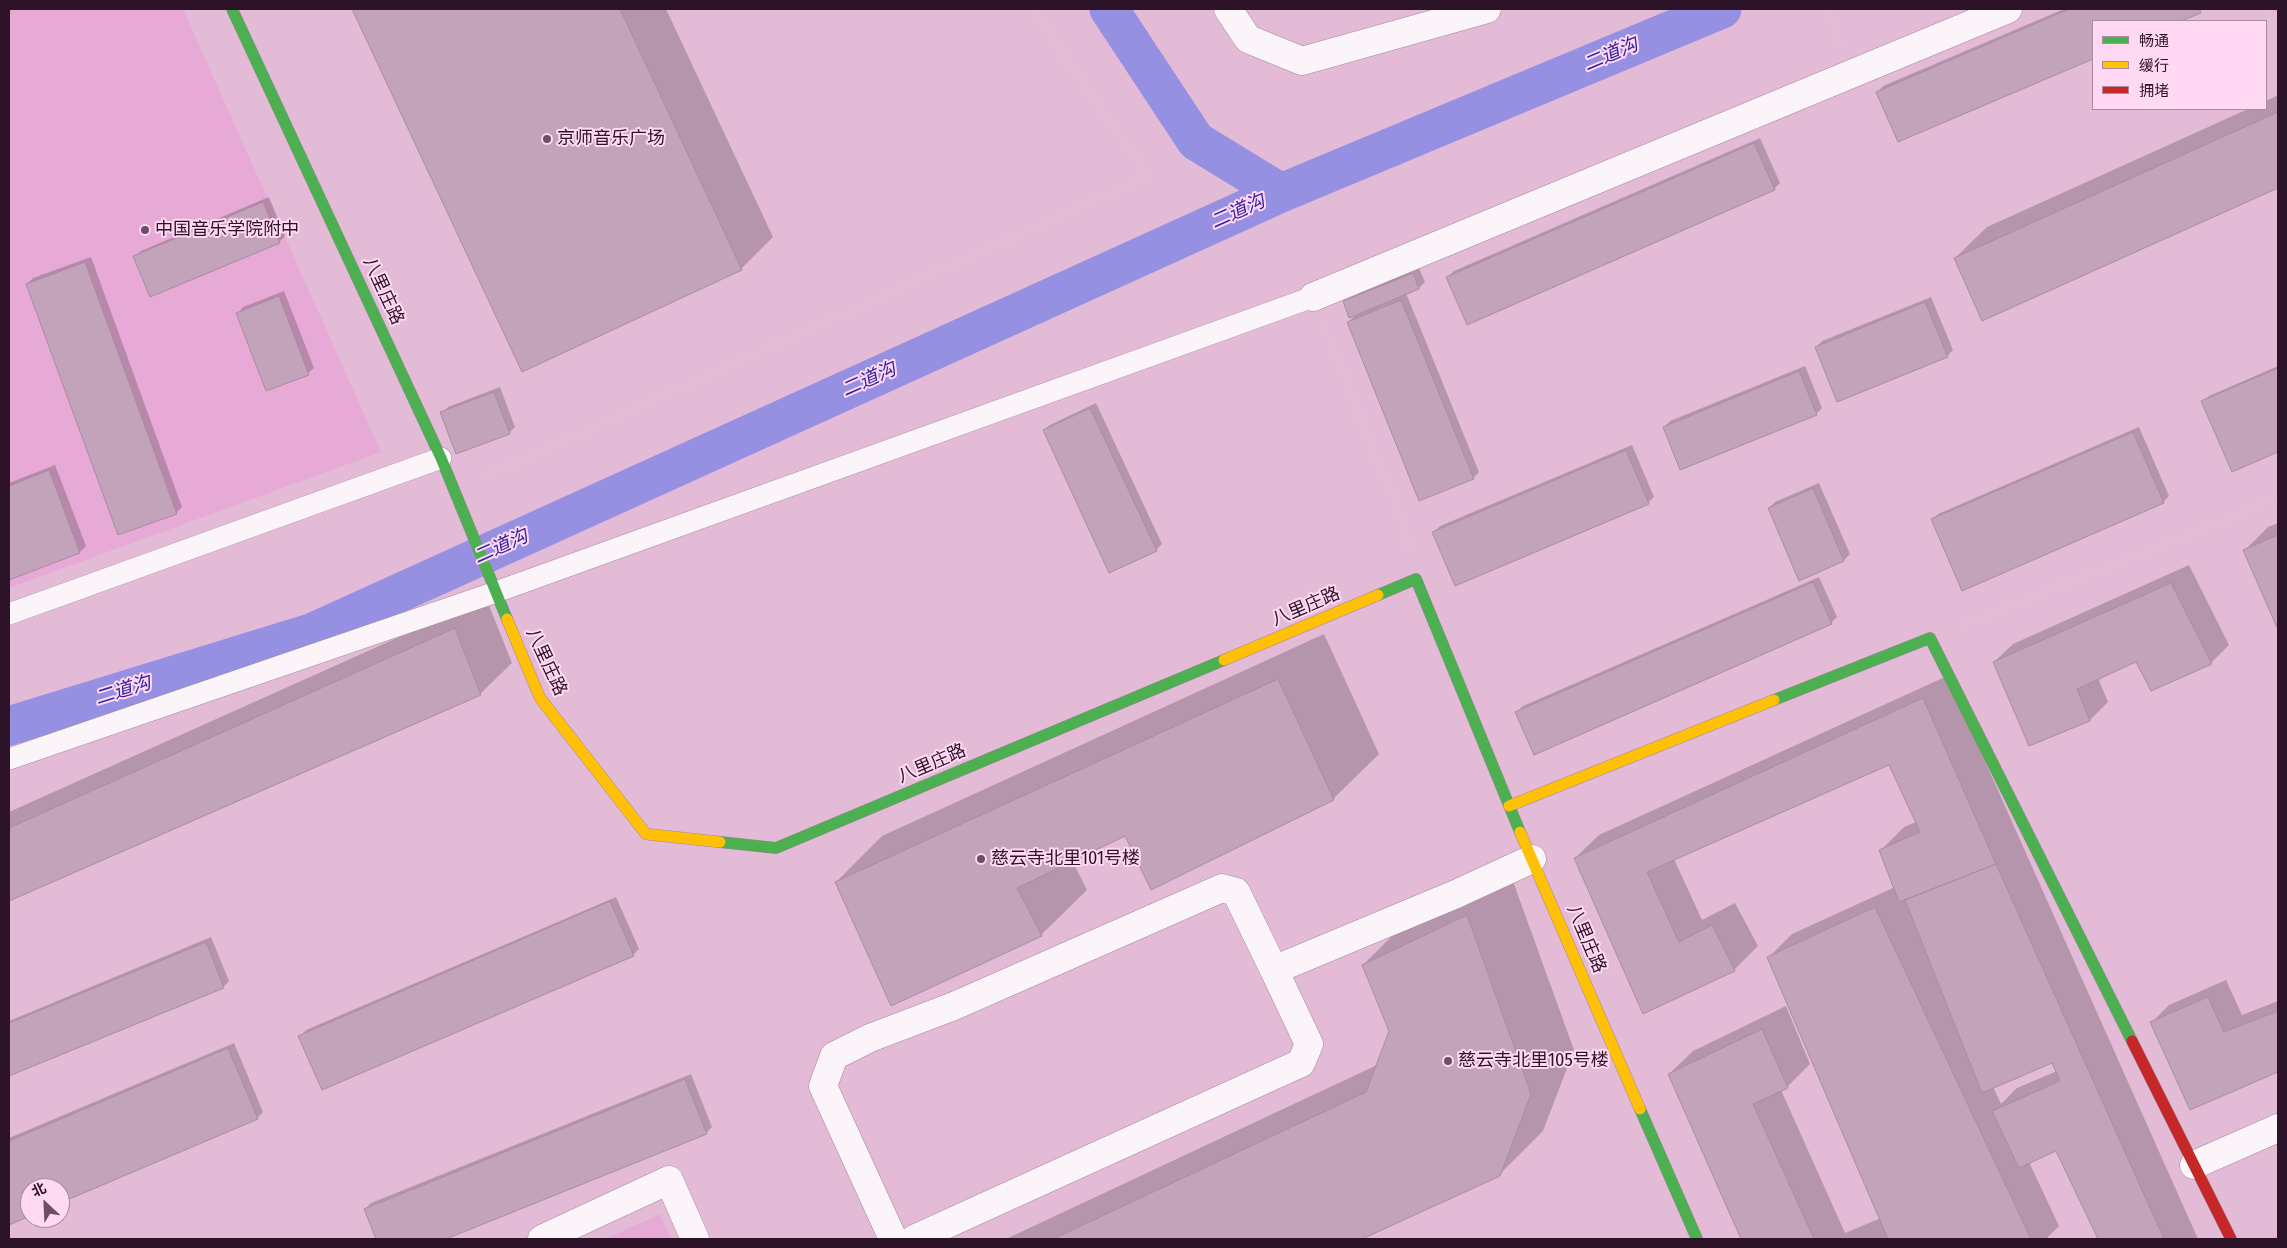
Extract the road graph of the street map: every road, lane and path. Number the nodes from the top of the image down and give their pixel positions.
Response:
1 (232, 9) edge
2 (1032, 9) edge
3 (1228, 9) edge
4 (1486, 9) edge
5 (2008, 9) edge
6 (2265, 9) edge
7 (2278, 39) edge
8 (1313, 297) junction
9 (441, 458) junction
10 (454, 490) junction
11 (2278, 499) edge
12 (1416, 579) junction
13 (496, 592) junction
14 (9, 614) edge
15 (1930, 638) junction
16 (9, 759) edge
17 (1509, 806) junction
18 (1532, 859) junction
19 (1274, 970) junction
20 (2278, 1128) edge
21 (2194, 1165) junction
22 (542, 1239) edge
23 (695, 1239) edge
24 (893, 1239) edge
25 (914, 1239) edge
26 (1697, 1239) edge
27 (2231, 1239) edge

1 - 9 street, 八里庄路
2 - 10 path
3 - 4 street
5 - 8 street
6 - 7 path
8 - 12 path
8 - 13 lane
9 - 10 street, 八里庄路
9 - 14 lane
10 - 13 street, 八里庄路
11 - 15 path
12 - 13 street, 八里庄路
12 - 17 street, 八里庄路
13 - 16 lane
15 - 17 street
15 - 21 street
17 - 18 street, 八里庄路
18 - 19 street
18 - 26 street, 八里庄路
19 - 24 street
19 - 25 street
20 - 21 street
21 - 27 street
22 - 23 street

